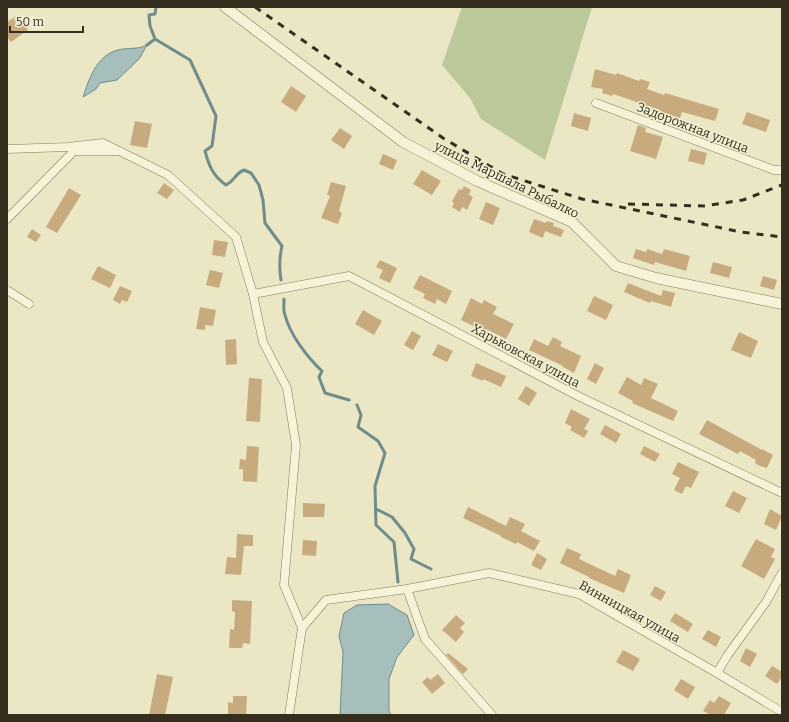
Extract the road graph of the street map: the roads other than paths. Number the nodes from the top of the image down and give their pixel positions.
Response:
1 (226, 7) edge
2 (596, 103) dead end
3 (7, 149) edge
4 (122, 151) junction
5 (782, 170) edge
6 (7, 219) edge
7 (7, 290) edge
8 (253, 294) junction
9 (29, 304) dead end
10 (782, 304) edge
11 (782, 493) edge
12 (782, 574) edge
13 (407, 589) junction
14 (302, 628) junction
15 (717, 673) junction
16 (782, 712) edge
17 (289, 715) edge
18 (492, 715) edge

1 - 10 street, улица Маршала Рыбалко
2 - 5 street, Задорожная улица
3 - 4 street
4 - 6 street
4 - 8 street
7 - 9 street
8 - 11 street, Харьковская улица
8 - 14 street
12 - 15 street
13 - 14 street, Винницкая улица
13 - 15 street, Винницкая улица
13 - 18 street
14 - 17 street
15 - 16 street, Винницкая улица

